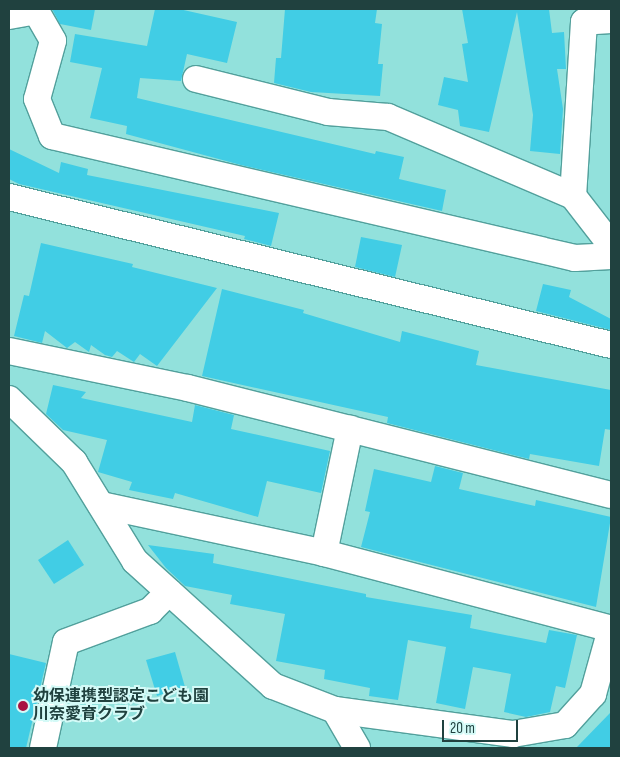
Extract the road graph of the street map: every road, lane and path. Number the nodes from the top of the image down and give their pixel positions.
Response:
1 (9, 16) edge
2 (611, 20) edge
3 (196, 79) dead end
4 (573, 196) junction
5 (9, 197) edge
6 (611, 245) edge
7 (611, 256) edge
8 (611, 345) edge
9 (9, 351) edge
10 (9, 398) edge
11 (350, 429) junction
12 (611, 495) edge
13 (101, 505) junction
14 (324, 553) junction
15 (169, 592) junction
16 (611, 629) edge
17 (335, 710) junction
18 (43, 748) edge
19 (357, 748) edge

1 - 7 street
2 - 4 street
3 - 4 street
4 - 6 street
5 - 8 street
9 - 11 street
10 - 13 street
11 - 12 street
11 - 14 street
13 - 14 street
13 - 15 street
14 - 16 street
15 - 17 street
15 - 18 street
16 - 17 street
17 - 19 street

